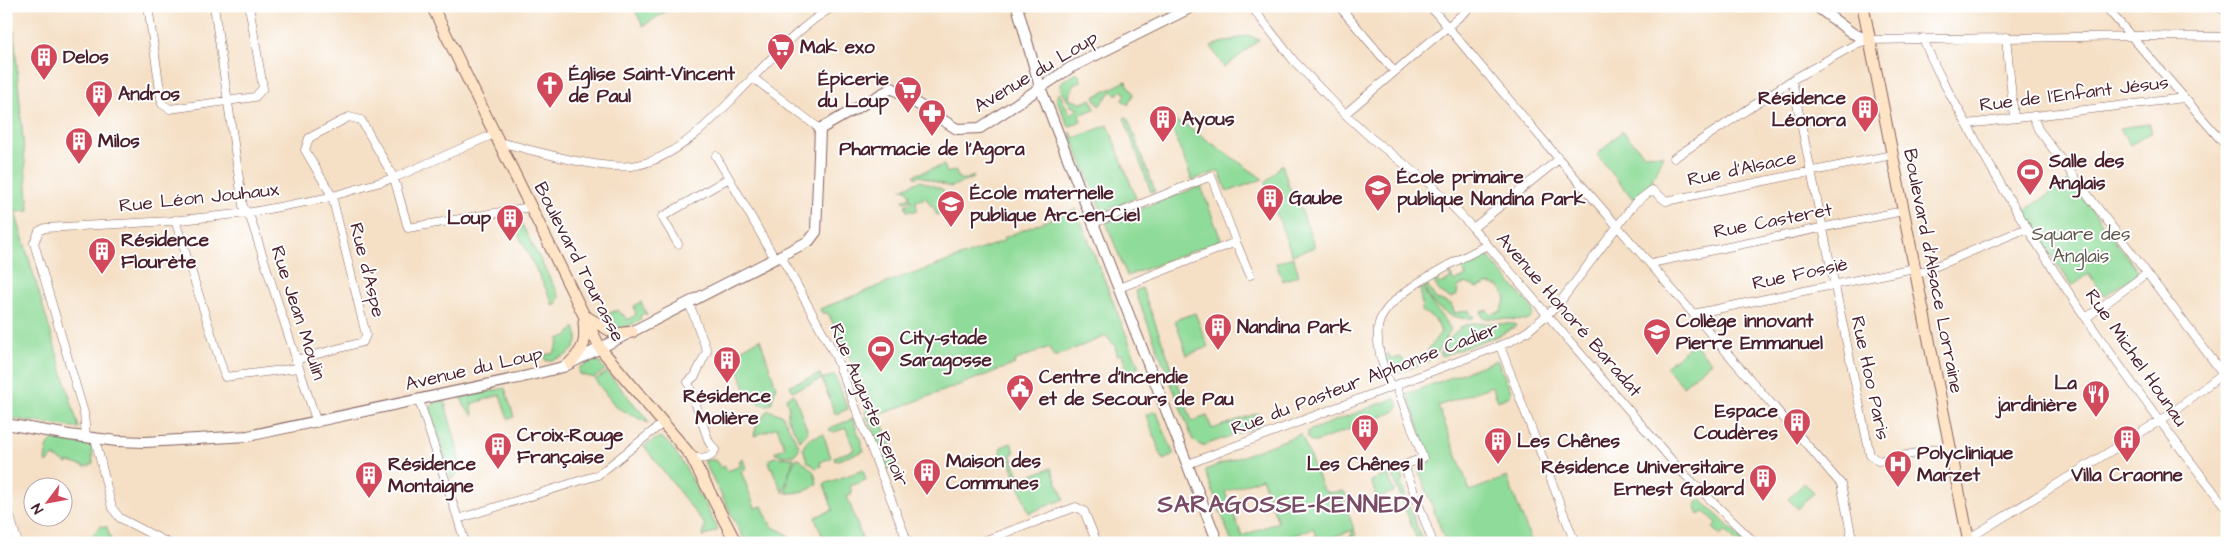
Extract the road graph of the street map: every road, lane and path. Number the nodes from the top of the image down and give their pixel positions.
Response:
1 (148, 6) edge
2 (214, 6) edge
3 (249, 6) edge
4 (432, 6) edge
5 (835, 6) edge
6 (1017, 6) edge
7 (1194, 6) edge
8 (1251, 6) edge
9 (1339, 6) edge
10 (1430, 6) edge
11 (1472, 6) edge
12 (1816, 6) edge
13 (1863, 6) edge
14 (2105, 6) edge
15 (2214, 6) edge
16 (1180, 10) edge
17 (2227, 11) edge
18 (1447, 27) junction
19 (2131, 36) junction
20 (2006, 37) junction
21 (2227, 37) edge
22 (1924, 38) junction
23 (1868, 40) junction
24 (1394, 70) junction
25 (752, 77) junction
26 (1792, 80) junction
27 (1040, 86) junction
28 (2184, 98) junction
29 (228, 101) junction
30 (1345, 114) junction
31 (2033, 116) junction
32 (2014, 118) junction
33 (1967, 124) junction
34 (820, 129) junction
35 (496, 138) junction
36 (2227, 147) edge
37 (1892, 155) junction
38 (716, 156) dead end
39 (1559, 158) junction
40 (1674, 158) dead end
41 (1811, 172) junction
42 (394, 178) junction
43 (729, 178) junction
44 (332, 196) junction
45 (530, 207) junction
46 (1902, 212) junction
47 (247, 213) junction
48 (175, 220) junction
49 (1094, 223) junction
50 (1617, 226) junction
51 (1473, 228) junction
52 (1823, 228) junction
53 (2027, 228) junction
54 (1236, 242) junction
55 (678, 244) dead end
56 (1487, 245) junction
57 (778, 258) junction
58 (1651, 263) junction
59 (1914, 272) junction
60 (2147, 273) junction
61 (1250, 275) dead end
62 (1834, 284) junction
63 (1119, 288) junction
64 (689, 304) junction
65 (1693, 314) junction
66 (584, 315) junction
67 (1548, 315) junction
68 (2086, 318) junction
69 (632, 332) junction
70 (1500, 346) junction
71 (600, 348) junction
72 (570, 363) junction
73 (297, 364) junction
74 (2225, 374) edge
75 (1393, 386) junction
76 (419, 400) junction
77 (2159, 421) junction
78 (317, 423) junction
79 (663, 423) junction
80 (6, 424) edge
81 (91, 438) junction
82 (1950, 446) junction
83 (691, 456) junction
84 (1188, 464) junction
85 (6, 504) edge
86 (2227, 509) edge
87 (458, 520) junction
88 (1969, 541) edge
89 (734, 542) edge
90 (18, 543) edge
91 (168, 543) edge
92 (465, 543) edge
93 (908, 543) edge
94 (978, 543) edge
95 (1097, 543) edge
96 (1218, 543) edge
97 (1433, 543) edge
98 (1575, 543) edge
99 (1754, 543) edge
100 (1853, 543) edge

1 - 29 street
2 - 29 street, Rue Jean Moulin
3 - 29 street
4 - 35 main road, Boulevard Tourasse
5 - 25 street
6 - 27 street
7 - 16 street, Avenue du Loup
8 - 30 street, Avenue Honoré Baradat
9 - 24 street
10 - 18 street
11 - 18 street
12 - 23 street
13 - 23 main road, Boulevard d'Alsace Lorraine
14 - 19 street
15 - 17 street
16 - 27 street, Avenue du Loup
18 - 24 street
18 - 39 street
19 - 20 street
19 - 21 street
19 - 28 street
20 - 22 street
20 - 32 street
22 - 23 street
22 - 33 street, Rue Michel Hounau
23 - 26 street
23 - 37 main road, Boulevard d'Alsace Lorraine
24 - 30 street
25 - 34 street
25 - 35 street
26 - 40 street
26 - 41 street
27 - 34 street, Avenue du Loup
27 - 49 street
28 - 31 street, Rue de l'Enfant Jésus
28 - 36 street
29 - 47 street, Rue Jean Moulin
30 - 51 street, Avenue Honoré Baradat
31 - 32 street, Rue de l'Enfant Jésus
31 - 60 street
32 - 33 street, Rue de l'Enfant Jésus
33 - 53 street, Rue Michel Hounau
34 - 57 street, Avenue du Loup
35 - 42 street, Rue Léon Jouhaux
35 - 45 main road, Boulevard Tourasse
37 - 41 street, Rue d'Alsace
37 - 46 main road, Boulevard d'Alsace Lorraine
38 - 43 street, Rue Auguste Renoir
39 - 50 street
39 - 51 street
41 - 50 street, Rue d'Alsace
41 - 52 street
42 - 44 street, Rue Léon Jouhaux
42 - 44 street
42 - 45 street
43 - 55 street
43 - 57 street, Rue Auguste Renoir
44 - 47 street, Rue Léon Jouhaux
44 - 73 street, Rue d'Aspe
45 - 66 main road, Boulevard Tourasse
46 - 52 street, Rue Casteret
46 - 59 main road, Boulevard d'Alsace Lorraine
47 - 48 street, Rue Léon Jouhaux
47 - 73 street, Rue Jean Moulin
48 - 73 street
48 - 81 street, Rue Léon Jouhaux
49 - 54 street
49 - 63 street
50 - 58 street
50 - 67 street, Rue du Pasteur Alphonse Cadier
51 - 56 street, Avenue Honoré Baradat
52 - 58 street, Rue Casteret
52 - 62 street
53 - 59 street, Rue Fossiè
53 - 68 street, Rue Michel Hounau
54 - 61 street
54 - 63 street
56 - 67 street, Avenue Honoré Baradat
56 - 75 street
57 - 64 street, Avenue du Loup
57 - 93 street, Rue Auguste Renoir
58 - 65 street
59 - 62 street, Rue Fossiè
59 - 82 main road, Boulevard d'Alsace Lorraine
60 - 68 street
60 - 74 street
62 - 65 street, Rue Fossiè
62 - 82 street, Rue Hoo Paris
63 - 84 street
64 - 69 street, Avenue du Loup
64 - 83 street
65 - 100 street
66 - 69 main road
66 - 71 main road, Boulevard Tourasse
66 - 72 main road
67 - 70 street, Rue du Pasteur Alphonse Cadier
67 - 99 street, Avenue Honoré Baradat
68 - 77 street, Rue Michel Hounau
69 - 71 street, Avenue du Loup
70 - 75 street, Rue du Pasteur Alphonse Cadier
70 - 98 street
71 - 72 street, Avenue du Loup
71 - 79 main road, Boulevard Tourasse
72 - 76 street, Avenue du Loup
73 - 78 street, Rue Jean Moulin
74 - 77 street
75 - 84 street, Rue du Pasteur Alphonse Cadier
75 - 97 street
76 - 78 street, Avenue du Loup
76 - 87 street
77 - 86 street, Rue Michel Hounau
77 - 88 street
78 - 81 street, Avenue du Loup
79 - 83 main road, Boulevard Tourasse
79 - 87 street
80 - 81 street, Avenue du Loup
81 - 91 street
82 - 88 main road, Boulevard d'Alsace Lorraine
83 - 89 main road, Boulevard Tourasse
84 - 96 street
85 - 90 street
87 - 92 street
94 - 95 street

